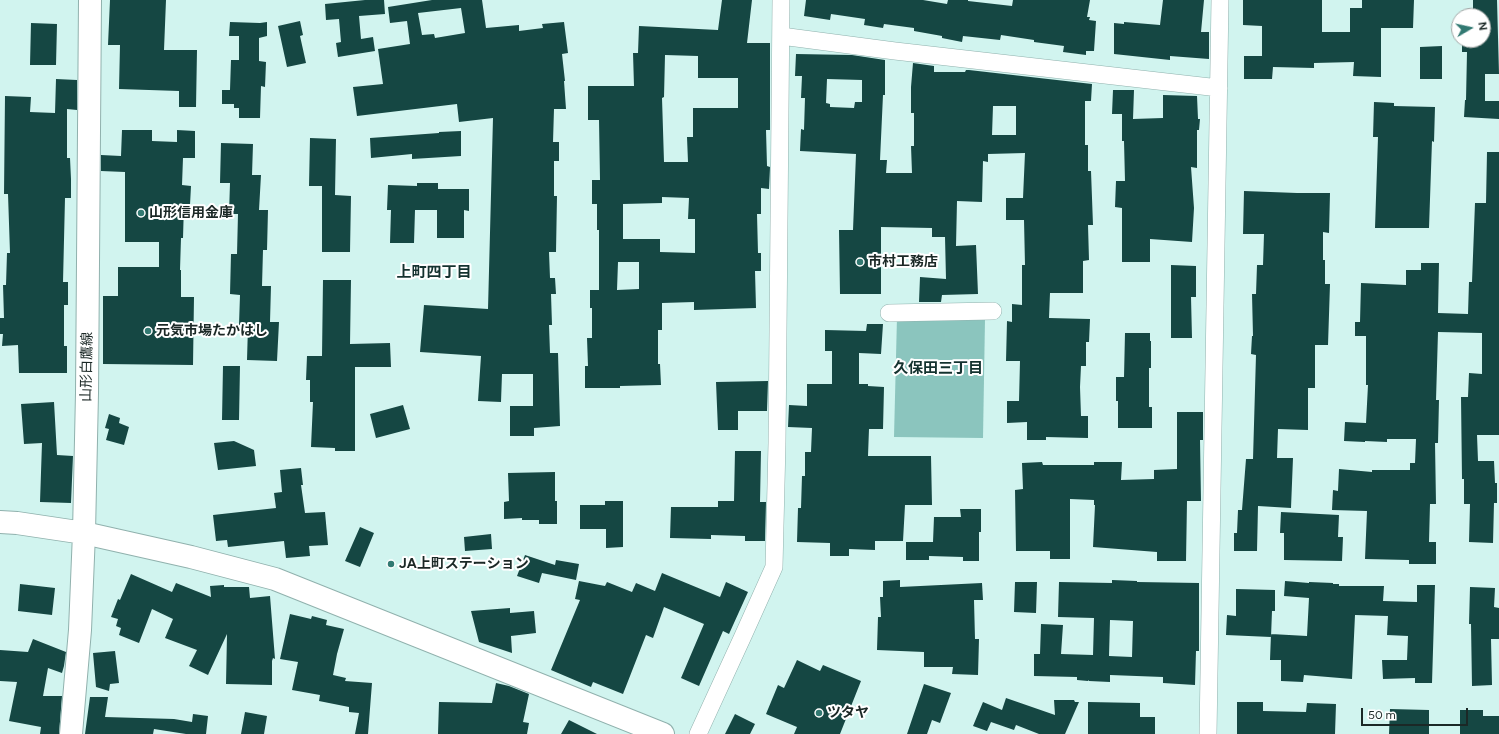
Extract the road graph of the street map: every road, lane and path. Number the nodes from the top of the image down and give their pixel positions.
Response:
1 (90, 0) edge
2 (781, 0) edge
3 (1220, 0) edge
4 (781, 36) junction
5 (1219, 88) junction
6 (993, 311) dead end
7 (889, 312) dead end
8 (0, 522) edge
9 (84, 533) junction
10 (71, 734) edge
11 (663, 734) edge
12 (698, 734) edge
13 (1208, 734) edge

1 - 9 main road, 山形白鷹線
2 - 4 street
3 - 5 street
4 - 5 street
4 - 12 street
5 - 13 street
6 - 7 street
8 - 9 main road
9 - 10 main road, 山形白鷹線
9 - 11 main road

